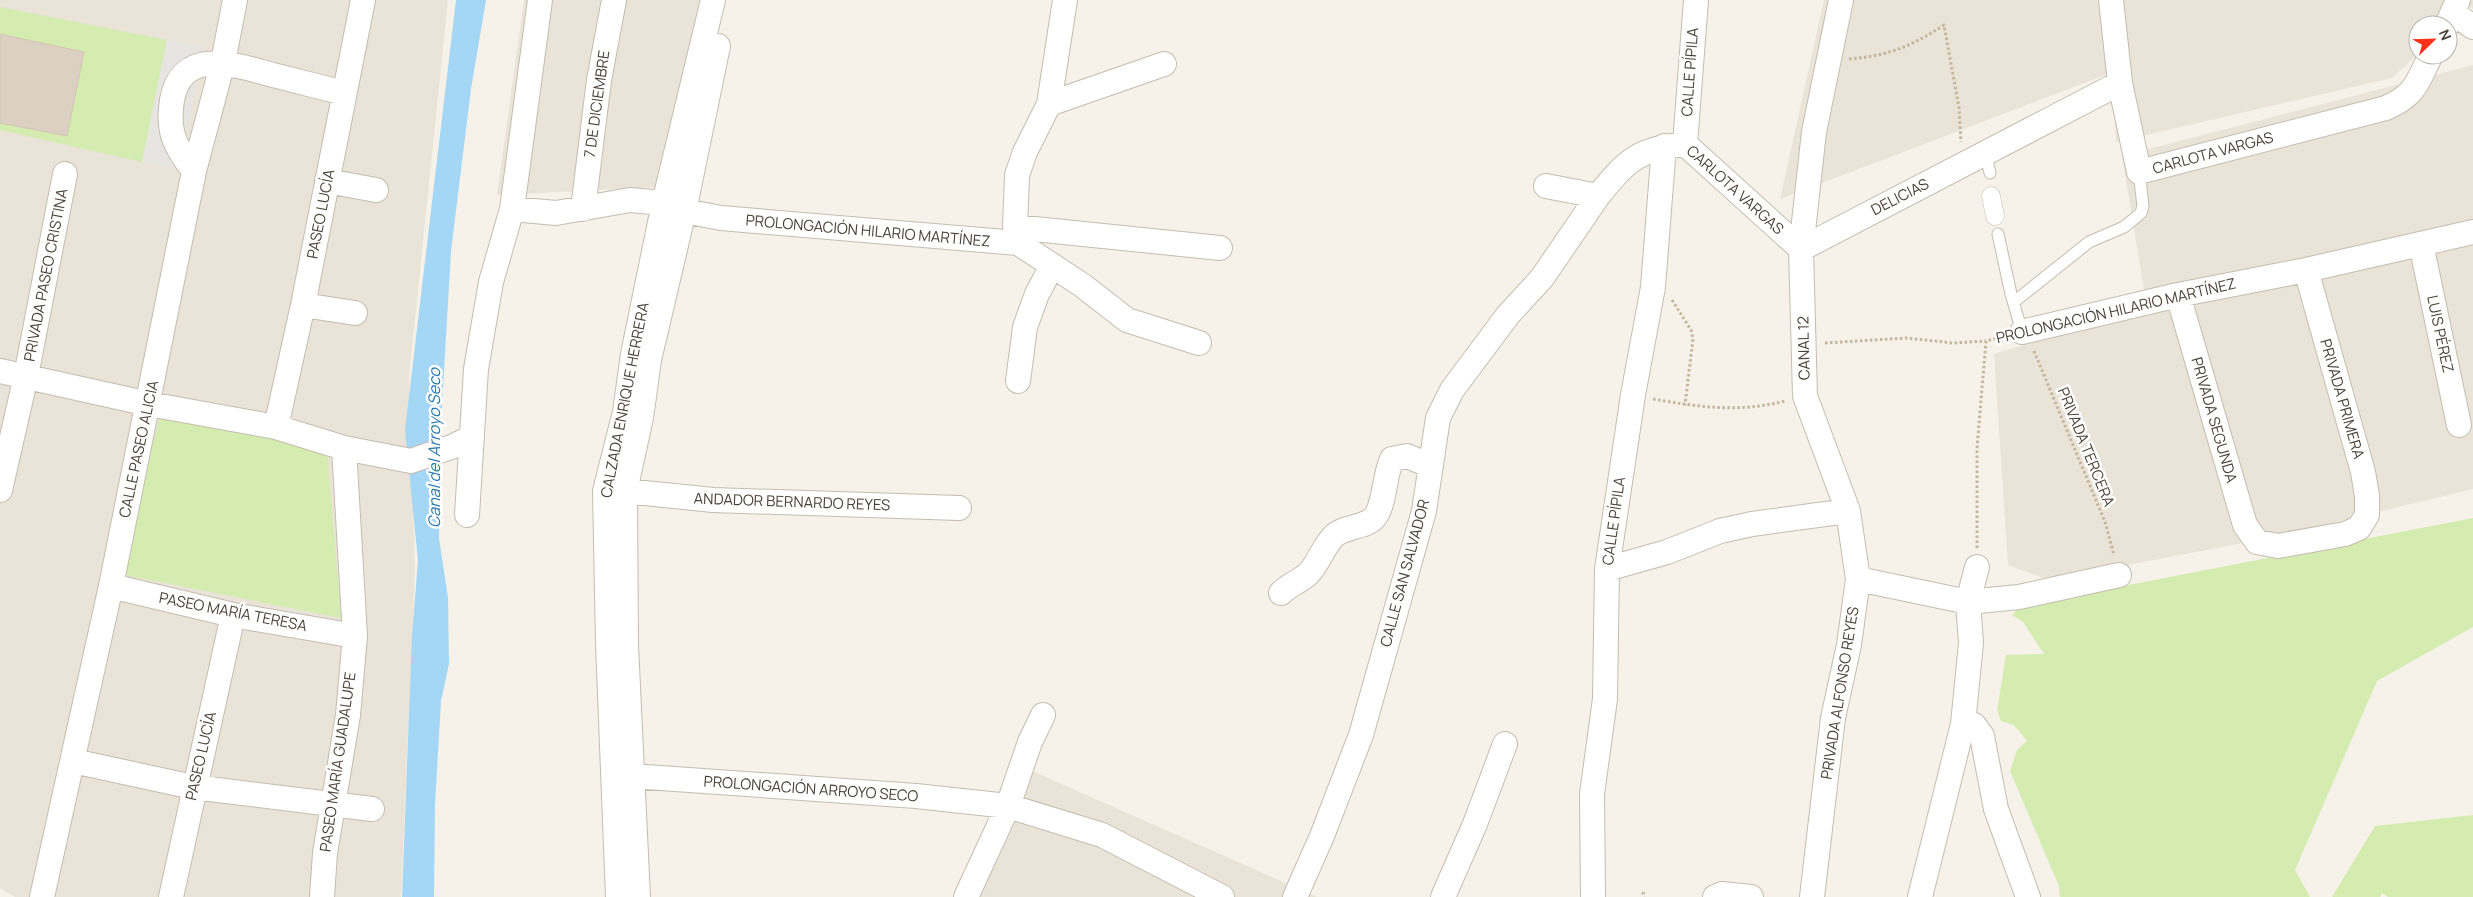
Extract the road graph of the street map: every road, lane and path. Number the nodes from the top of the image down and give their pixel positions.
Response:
1 (235, 0) edge
2 (363, 0) edge
3 (540, 0) edge
4 (614, 0) edge
5 (712, 0) edge
6 (729, 0) edge
7 (1065, 0) edge
8 (1696, 0) edge
9 (1841, 0) edge
10 (2110, 0) edge
11 (2453, 13) edge
12 (2473, 26) edge
13 (1830, 54) junction
14 (223, 62) junction
15 (1164, 64) dead end
16 (2426, 65) edge
17 (2120, 83) junction
18 (344, 93) junction
19 (1049, 104) junction
20 (1675, 145) junction
21 (1962, 166) junction
22 (194, 171) junction
23 (2139, 172) junction
24 (65, 174) dead end
25 (327, 181) junction
26 (1546, 186) dead end
27 (376, 190) dead end
28 (1598, 196) junction
29 (1991, 196) dead end
30 (674, 207) junction
31 (512, 209) junction
32 (583, 209) junction
33 (1995, 216) dead end
34 (2473, 232) edge
35 (1998, 234) dead end
36 (1016, 235) junction
37 (2421, 244) junction
38 (1220, 248) dead end
39 (1801, 249) junction
40 (1052, 266) junction
41 (2306, 270) junction
42 (1653, 287) junction
43 (2178, 295) junction
44 (2014, 302) junction
45 (303, 305) junction
46 (355, 313) dead end
47 (2022, 332) junction
48 (1986, 341) junction
49 (1199, 343) dead end
50 (1804, 344) junction
51 (0, 371) edge
52 (26, 376) junction
53 (1018, 381) dead end
54 (1633, 395) junction
55 (1805, 396) junction
56 (149, 404) junction
57 (1685, 406) junction
58 (2459, 425) dead end
59 (276, 427) junction
60 (463, 442) junction
61 (344, 448) junction
62 (1431, 466) junction
63 (0, 490) edge
64 (625, 491) junction
65 (959, 508) dead end
66 (1848, 511) junction
67 (467, 515) dead end
68 (2257, 542) joint
69 (1977, 567) joint
70 (1607, 569) junction
71 (2119, 575) joint
72 (1858, 578) junction
73 (111, 586) junction
74 (1290, 586) dead end
75 (1968, 602) junction
76 (232, 615) junction
77 (355, 636) junction
78 (1043, 715) dead end
79 (1963, 724) junction
80 (1504, 744) dead end
81 (73, 760) junction
82 (623, 776) junction
83 (193, 787) junction
84 (332, 804) junction
85 (1008, 806) junction
86 (372, 809) dead end
87 (1643, 892) dead end
88 (42, 897) edge
89 (170, 897) edge
90 (322, 897) edge
91 (618, 897) edge
92 (638, 897) edge
93 (966, 897) edge
94 (1222, 897) edge
95 (1295, 897) edge
96 (1443, 897) edge
97 (1593, 897) edge
98 (1644, 897) edge
99 (1715, 897) edge
100 (1751, 897) edge
101 (1812, 897) edge
102 (1920, 897) edge
103 (2028, 897) edge

1 - 14 street, CALLE PASEO ALICIA
2 - 18 street, PASEO LUCÍA
3 - 31 street
4 - 32 street, 7 DE DICIEMBRE
5 - 30 street, CALZADA ENRIQUE HERRERA
6 - 30 street, CALZADA ENRIQUE HERRERA
7 - 19 street
8 - 20 street, CALLE PÍPILA
9 - 13 street, CANAL 12
10 - 17 street, CARLOTA VARGAS
11 - 12 street
13 - 21 path
13 - 39 street, CANAL 12
14 - 18 street
14 - 22 street, CALLE PASEO ALICIA
14 - 22 street
15 - 19 street
16 - 23 street, CARLOTA VARGAS
17 - 21 street, DELICIAS
17 - 23 street, CARLOTA VARGAS
18 - 25 street, PASEO LUCÍA
19 - 36 street
20 - 28 street, CALLE SAN SALVADOR
20 - 39 street, CARLOTA VARGAS
20 - 42 street, CALLE PÍPILA
21 - 39 street, DELICIAS
22 - 56 street, CALLE PASEO ALICIA
23 - 44 lane
24 - 52 street, PRIVADA PASEO CRISTINA
25 - 27 street
25 - 45 street, PASEO LUCÍA
26 - 28 street
28 - 62 street, CALLE SAN SALVADOR
29 - 33 street
30 - 32 street, PROLONGACIÓN HILARIO MARTÍNEZ
30 - 36 street, PROLONGACIÓN HILARIO MARTÍNEZ
30 - 64 street, CALZADA ENRIQUE HERRERA
30 - 82 street, CALZADA ENRIQUE HERRERA
31 - 32 street, PROLONGACIÓN HILARIO MARTÍNEZ
31 - 60 street
34 - 37 street, PROLONGACIÓN HILARIO MARTÍNEZ
35 - 44 lane
36 - 38 street
36 - 40 street, PROLONGACIÓN HILARIO MARTÍNEZ
37 - 41 street, PROLONGACIÓN HILARIO MARTÍNEZ
37 - 58 street, LUIS PÉREZ
39 - 50 street, CANAL 12
40 - 49 street, PROLONGACIÓN HILARIO MARTÍNEZ
40 - 53 street
41 - 43 street, PROLONGACIÓN HILARIO MARTÍNEZ
41 - 68 street, PRIVADA PRIMERA
42 - 54 street, CALLE PÍPILA
42 - 57 path
43 - 47 street, PROLONGACIÓN HILARIO MARTÍNEZ
43 - 68 street, PRIVADA SEGUNDA
44 - 47 lane
45 - 46 street
45 - 59 street, PASEO LUCÍA
47 - 48 path, PROLONGACIÓN HILARIO MARTÍNEZ
47 - 71 path, PRIVADA TERCERA
48 - 50 path
48 - 69 path, PROLONGACIÓN HILARIO MARTÍNEZ
50 - 55 street, CANAL 12
51 - 52 street
52 - 56 street
52 - 63 street, PRIVADA PASEO CRISTINA
54 - 57 path
54 - 70 street, CALLE PÍPILA
55 - 57 path
55 - 66 street, CANAL 12
56 - 59 street
56 - 73 street, CALLE PASEO ALICIA
59 - 61 street
60 - 61 street
60 - 67 street
61 - 77 street, PASEO MARÍA GUADALUPE
62 - 74 street
62 - 95 street, CALLE SAN SALVADOR
64 - 65 street, ANDADOR BERNARDO REYES
64 - 82 street, CALZADA ENRIQUE HERRERA
66 - 70 street
66 - 72 street, CANAL 12
69 - 75 street
70 - 97 street, CALLE PÍPILA
71 - 75 street
72 - 75 street
72 - 101 street, PRIVADA ALFONSO REYES
73 - 76 street, PASEO MARÍA TERESA
73 - 81 street, CALLE PASEO ALICIA
75 - 79 street
76 - 77 street, PASEO MARÍA TERESA
76 - 83 street, PASEO LUCÍA
77 - 84 street, PASEO MARÍA GUADALUPE
78 - 85 street
79 - 102 street
79 - 103 street
80 - 96 street
81 - 83 street
81 - 88 street, CALLE PASEO ALICIA
82 - 85 street, PROLONGACIÓN ARROYO SECO
82 - 91 street, CALZADA ENRIQUE HERRERA
82 - 92 street, CALZADA ENRIQUE HERRERA
83 - 84 street
83 - 89 street, PASEO LUCÍA
84 - 86 street
84 - 90 street, PASEO MARÍA GUADALUPE
85 - 93 street
85 - 94 street, PROLONGACIÓN ARROYO SECO
87 - 98 path
99 - 100 street

